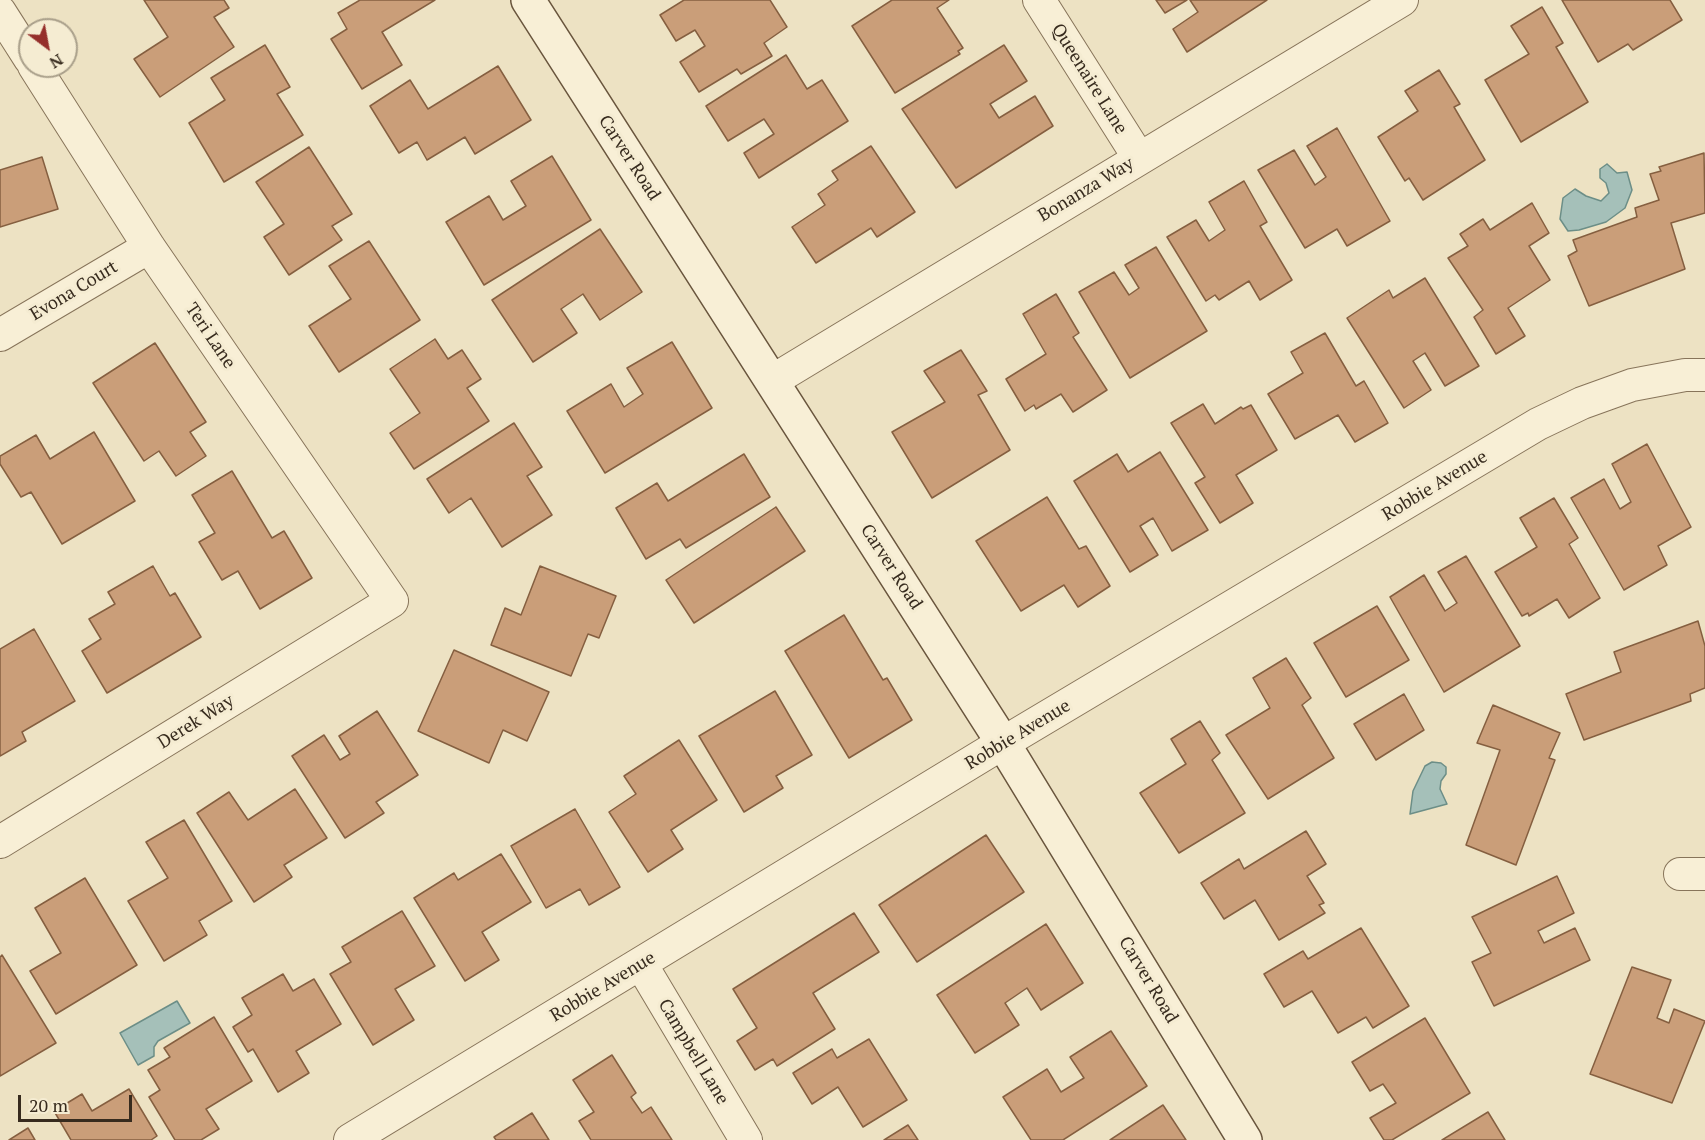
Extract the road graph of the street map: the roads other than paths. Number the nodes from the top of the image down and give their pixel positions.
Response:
1 (528, 0) edge
2 (1039, 0) edge
3 (1402, 0) edge
4 (0, 12) edge
5 (18, 40) edge
6 (42, 78) edge
7 (1139, 158) junction
8 (149, 247) junction
9 (0, 335) edge
10 (1705, 375) edge
11 (772, 381) junction
12 (392, 601) joint
13 (1003, 743) junction
14 (0, 843) edge
15 (641, 964) junction
16 (350, 1140) edge
17 (746, 1140) edge
18 (1245, 1140) edge

1 - 11 street, Carver Road
2 - 7 street, Queenaire Lane
3 - 7 street, Bonanza Way
4 - 5 street
6 - 8 street, Teri Lane
7 - 11 street, Bonanza Way
8 - 9 street, Evona Court
8 - 12 street, Teri Lane
10 - 13 street, Robbie Avenue
11 - 13 street, Carver Road
12 - 14 street, Derek Way
13 - 15 street, Robbie Avenue
13 - 18 street, Carver Road
15 - 16 street, Robbie Avenue
15 - 17 street, Campbell Lane

